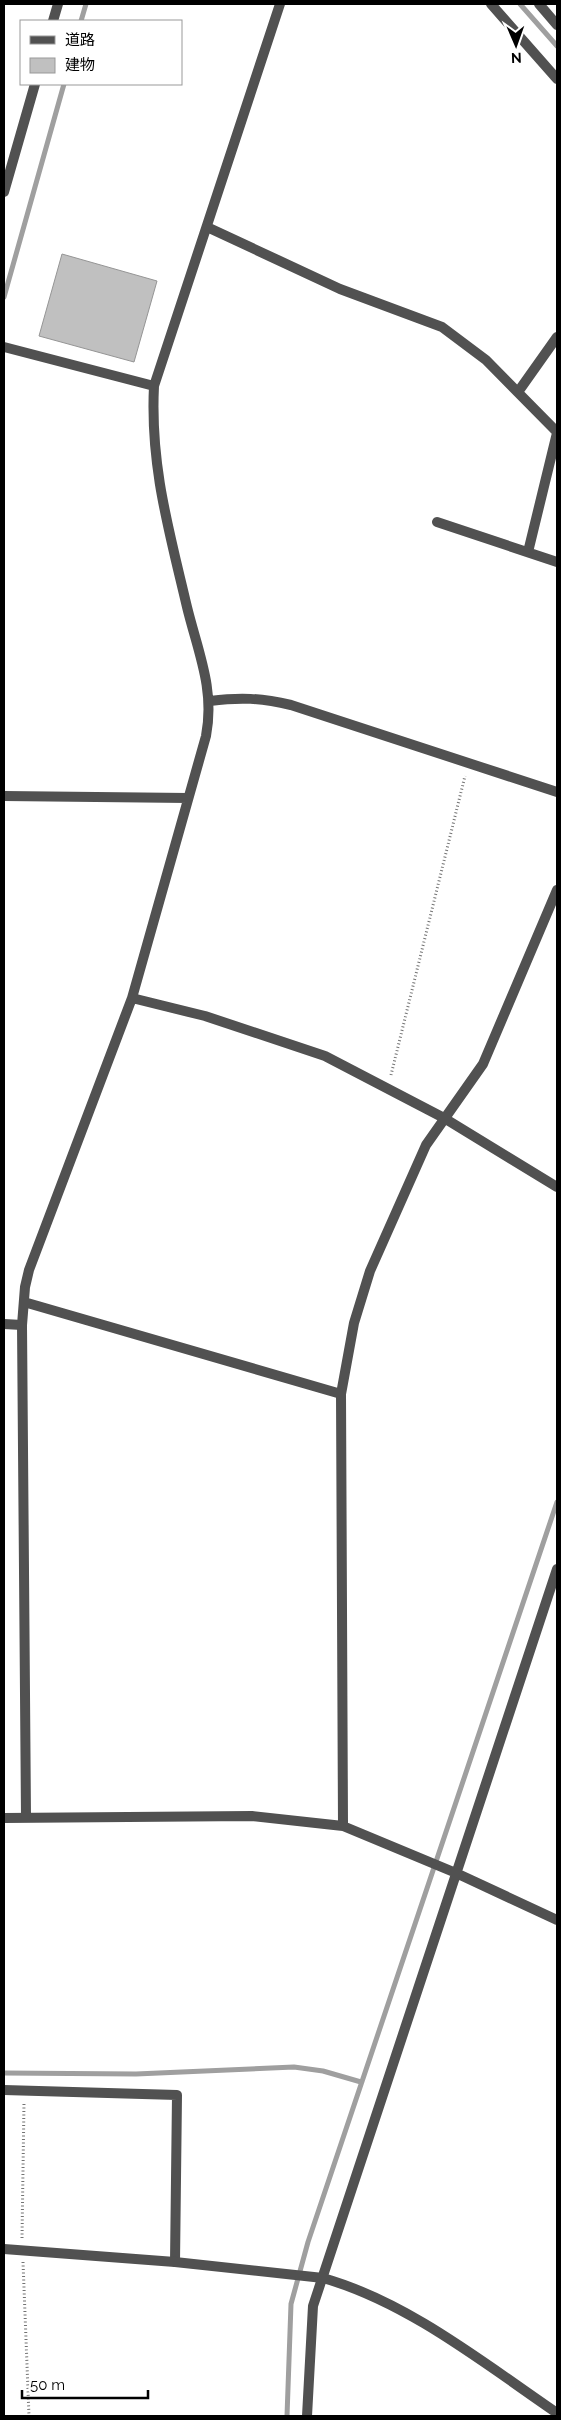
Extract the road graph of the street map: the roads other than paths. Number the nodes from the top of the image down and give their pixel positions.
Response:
1 (58, 4) edge
2 (280, 4) edge
3 (491, 4) edge
4 (539, 4) edge
5 (53, 20) edge
6 (557, 25) edge
7 (557, 79) edge
8 (35, 85) edge
9 (4, 192) edge
10 (207, 228) junction
11 (557, 337) edge
12 (4, 347) edge
13 (154, 386) junction
14 (518, 392) junction
15 (557, 433) edge
16 (437, 522) dead end
17 (528, 552) junction
18 (557, 562) edge
19 (210, 701) junction
20 (557, 792) edge
21 (4, 796) edge
22 (188, 798) junction
23 (557, 890) edge
24 (132, 998) junction
25 (444, 1118) junction
26 (557, 1187) edge
27 (24, 1302) junction
28 (4, 1324) edge
29 (22, 1325) junction
30 (341, 1394) junction
31 (557, 1569) edge
32 (26, 1817) junction
33 (4, 1818) edge
34 (343, 1826) junction
35 (453, 1872) junction
36 (557, 1920) edge
37 (4, 2090) edge
38 (4, 2249) edge
39 (175, 2262) junction
40 (319, 2278) junction
41 (557, 2413) edge
42 (307, 2416) edge

1 - 5 street
2 - 10 street
3 - 7 street
4 - 6 street
8 - 9 street
10 - 13 street
10 - 14 street
11 - 14 street
12 - 13 street
13 - 19 street
14 - 15 street
15 - 17 street
16 - 17 street
17 - 18 street
19 - 20 street
19 - 22 street
21 - 22 street
22 - 24 street
23 - 25 street
24 - 25 street
24 - 27 street
25 - 26 street
25 - 30 street
27 - 29 street
27 - 30 street
28 - 29 street
29 - 32 street
30 - 34 street
31 - 35 street
32 - 33 street
32 - 34 street
34 - 35 street
35 - 36 street
35 - 40 street
37 - 39 street
38 - 39 street
39 - 40 street
40 - 41 street
40 - 42 street

